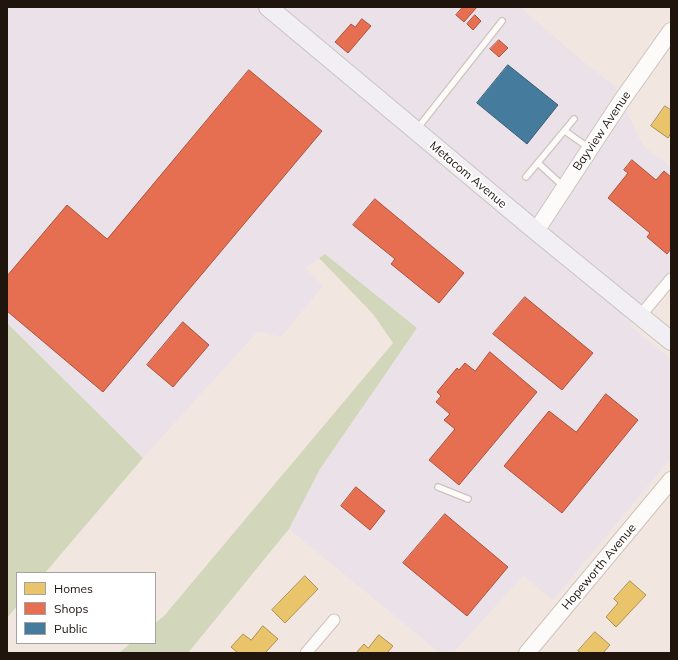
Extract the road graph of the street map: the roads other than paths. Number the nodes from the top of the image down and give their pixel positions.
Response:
1 (268, 7) edge
2 (502, 21) dead end
3 (671, 31) edge
4 (574, 120) dead end
5 (415, 131) junction
6 (565, 131) junction
7 (590, 149) junction
8 (538, 163) junction
9 (526, 177) dead end
10 (565, 187) junction
11 (536, 231) junction
12 (671, 278) edge
13 (640, 316) junction
14 (671, 341) edge
15 (671, 480) edge
16 (438, 487) dead end
17 (468, 499) dead end
18 (334, 620) dead end
19 (306, 653) edge
20 (527, 653) edge

1 - 5 main road, Metacom Avenue
2 - 5 lane
3 - 7 main road, Bayview Avenue
4 - 6 lane
5 - 11 main road, Metacom Avenue
6 - 7 lane
6 - 8 lane
7 - 10 main road, Bayview Avenue
8 - 9 lane
8 - 10 lane
10 - 11 main road, Bayview Avenue
11 - 13 main road, Metacom Avenue
12 - 13 street
13 - 14 main road, Metacom Avenue
15 - 20 main road, Hopeworth Avenue
16 - 17 lane
18 - 19 street

